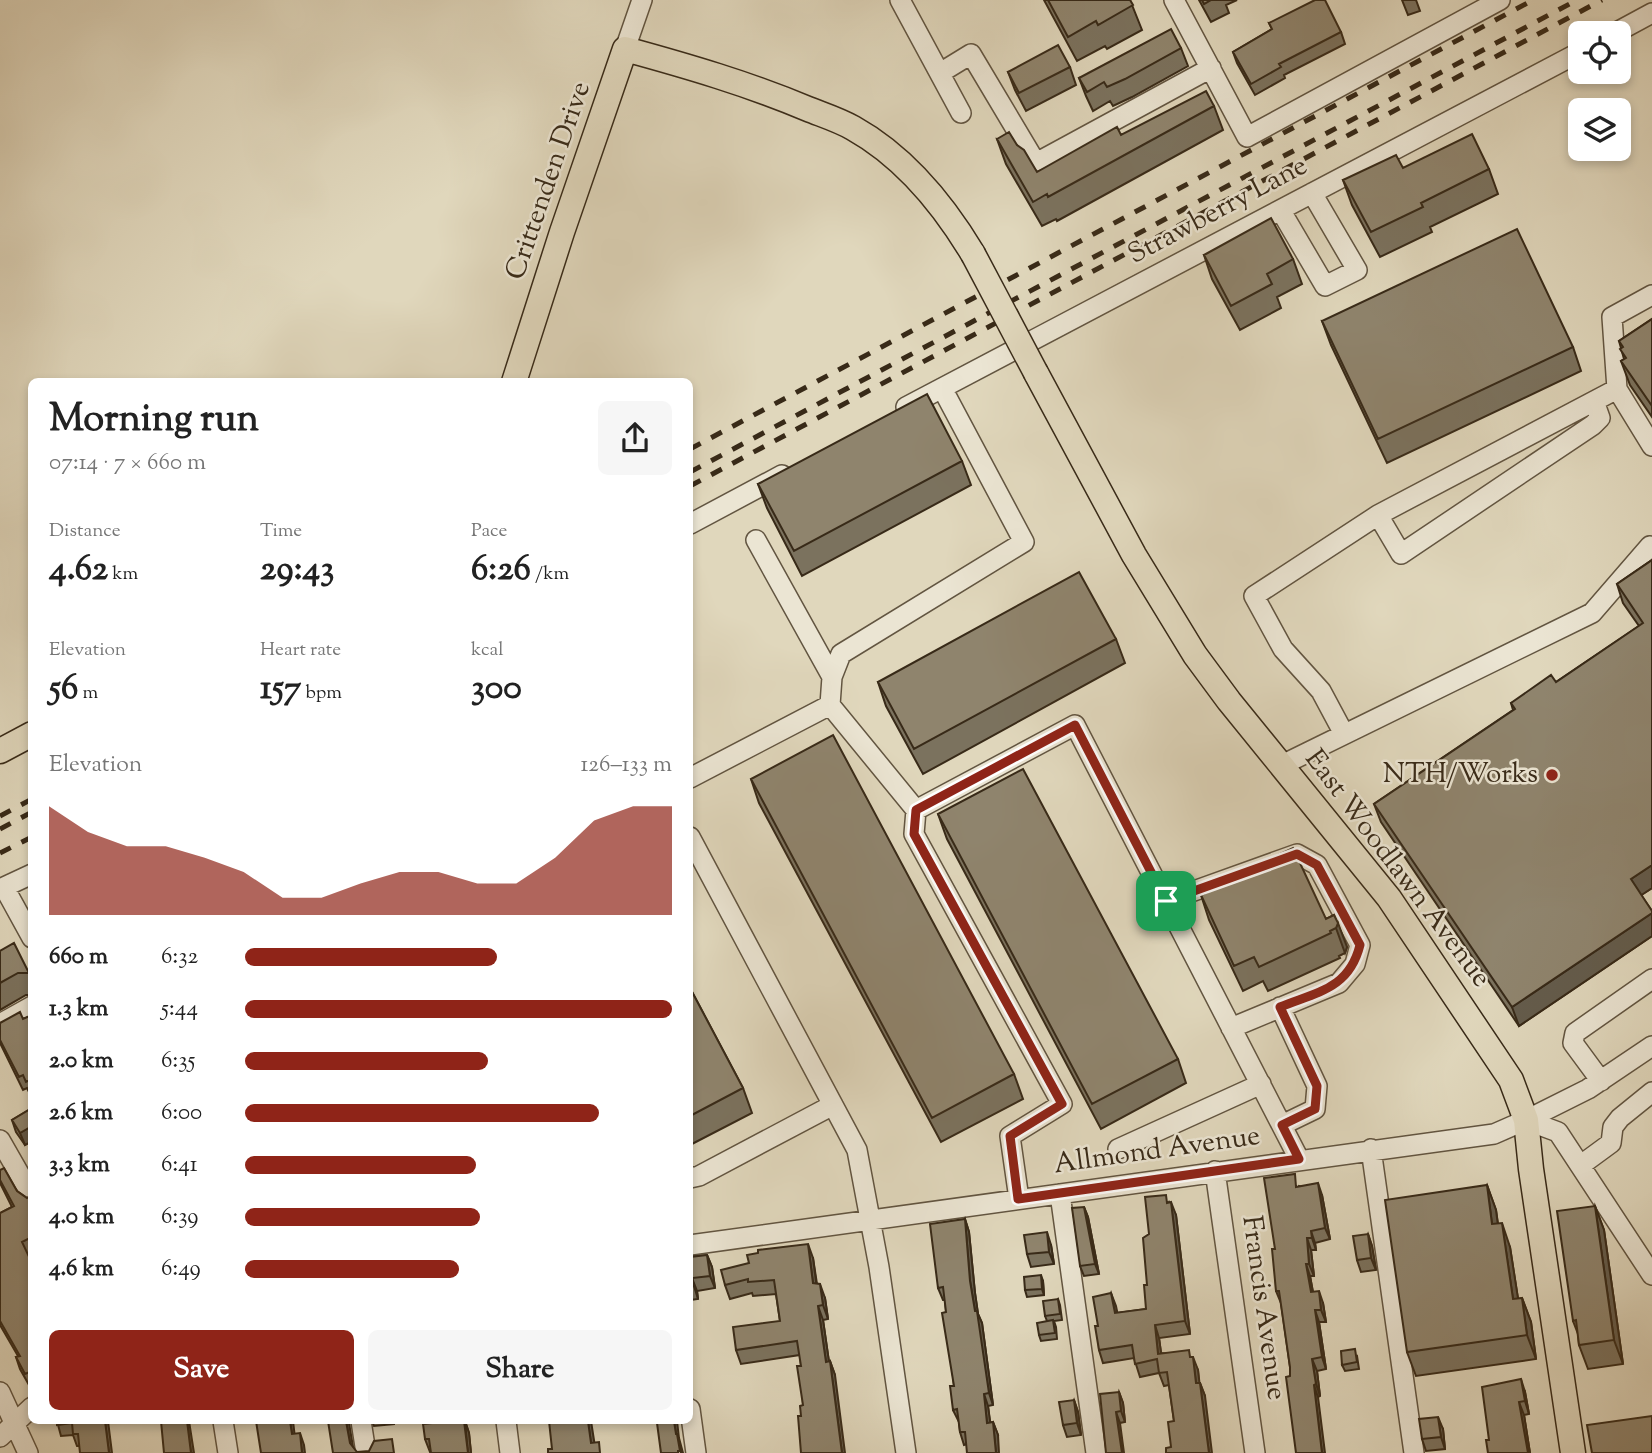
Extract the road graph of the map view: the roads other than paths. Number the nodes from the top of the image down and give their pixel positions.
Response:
1 (642, 0) edge
2 (900, 0) edge
3 (1174, 0) edge
4 (1500, 0) edge
5 (1652, 13) edge
6 (1631, 24) edge
7 (625, 48) junction
8 (1568, 58) edge
9 (1211, 68) junction
10 (940, 73) junction
11 (961, 113) dead end
12 (1312, 193) junction
13 (1281, 211) junction
14 (1652, 295) edge
15 (515, 378) edge
16 (942, 388) junction
17 (1617, 389) junction
18 (1594, 401) junction
19 (894, 414) edge
20 (1652, 446) edge
21 (801, 464) edge
22 (1378, 515) junction
23 (693, 522) edge
24 (757, 540) dead end
25 (1650, 546) dead end
26 (832, 677) junction
27 (830, 705) junction
28 (1344, 734) junction
29 (28, 736) edge
30 (0, 751) edge
31 (1282, 765) junction
32 (693, 776) edge
33 (916, 810) junction
34 (693, 843) edge
35 (28, 876) edge
36 (2, 888) edge
37 (1166, 901) junction
38 (28, 932) edge
39 (1650, 985) edge
40 (1280, 1007) junction
41 (28, 1008) edge
42 (0, 1024) edge
43 (1231, 1028) junction
44 (1652, 1046) edge
45 (1601, 1081) junction
46 (1261, 1084) junction
47 (1652, 1093) edge
48 (833, 1105) junction
49 (1526, 1120) junction
50 (1282, 1125) junction
51 (0, 1140) edge
52 (1118, 1149) dead end
53 (1371, 1149) junction
54 (1299, 1159) junction
55 (1581, 1165) junction
56 (1215, 1171) junction
57 (693, 1177) edge
58 (28, 1189) edge
59 (1060, 1194) junction
60 (1018, 1199) junction
61 (870, 1220) junction
62 (693, 1245) edge
63 (1652, 1275) edge
64 (0, 1392) edge
65 (28, 1410) edge
66 (15, 1422) junction
67 (223, 1424) edge
68 (361, 1424) edge
69 (506, 1424) edge
70 (692, 1424) edge
71 (0, 1437) edge
72 (28, 1453) edge
73 (228, 1453) edge
74 (366, 1453) edge
75 (510, 1453) edge
76 (696, 1453) edge
77 (906, 1453) edge
78 (1096, 1453) edge
79 (1255, 1453) edge
80 (1413, 1453) edge
81 (1573, 1453) edge

1 - 7 street, Crittenden Drive
2 - 10 street
3 - 9 street
4 - 9 street
5 - 6 street
7 - 15 main road, Crittenden Drive
7 - 31 main road, East Woodlawn Avenue, bridge
8 - 12 street, Strawberry Lane
9 - 10 street
10 - 11 street
12 - 13 street, Strawberry Lane
12 - 13 street
13 - 16 street, Strawberry Lane
14 - 17 street
16 - 19 street, Strawberry Lane
16 - 26 street
17 - 18 street
17 - 20 street
18 - 22 street
18 - 22 street
21 - 23 street
22 - 28 street
24 - 26 street
25 - 28 street
26 - 27 street
27 - 32 street
27 - 33 street
28 - 31 street
29 - 30 main road
31 - 49 main road, East Woodlawn Avenue
33 - 37 street
33 - 60 street
34 - 48 street
35 - 36 street
36 - 38 street
37 - 40 street
37 - 43 street
39 - 45 street
40 - 43 street
40 - 50 street
41 - 42 street
43 - 46 street
44 - 45 street, Allmond Avenue
45 - 49 street, Allmond Avenue
46 - 50 street
46 - 52 street
47 - 55 street
48 - 57 street
48 - 61 street
49 - 53 street, Allmond Avenue
49 - 55 street
49 - 81 main road, East Woodlawn Avenue
50 - 54 street
51 - 58 street
53 - 54 street, Allmond Avenue
53 - 80 street
54 - 56 street, Allmond Avenue
55 - 63 street
56 - 59 street, Allmond Avenue
56 - 79 street, Francis Avenue
59 - 60 street, Allmond Avenue
59 - 78 street
60 - 61 street, Allmond Avenue
61 - 62 street, Allmond Avenue
61 - 77 street
64 - 66 street
65 - 66 street
66 - 71 street
66 - 72 street
67 - 73 street
68 - 74 street
69 - 75 street
70 - 76 street

